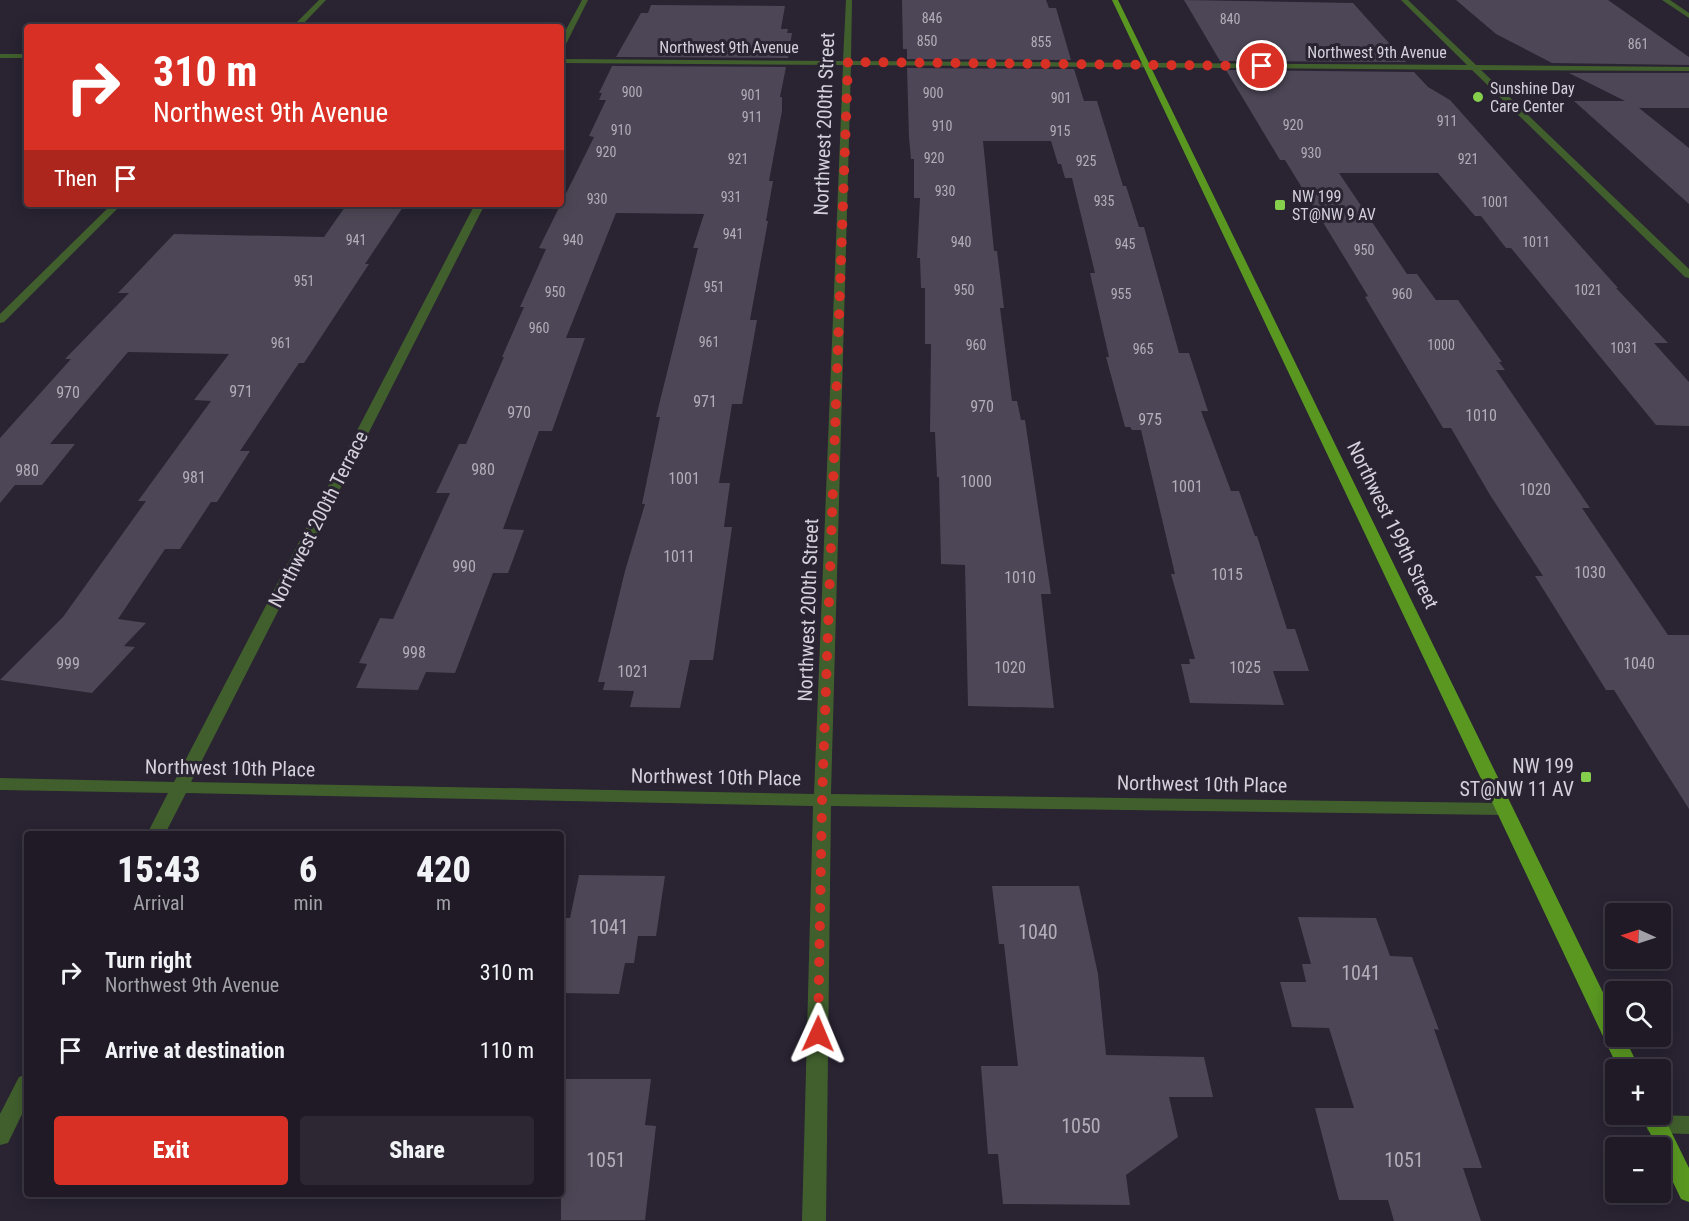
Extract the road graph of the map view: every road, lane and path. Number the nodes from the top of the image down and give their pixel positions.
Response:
1 (323, 0) edge
2 (585, 0) edge
3 (849, 0) edge
4 (1114, 0) edge
5 (1404, 0) edge
6 (1665, 0) edge
7 (1689, 16) edge
8 (299, 24) edge
9 (564, 40) edge
10 (0, 56) edge
11 (24, 56) edge
12 (564, 61) edge
13 (848, 62) junction
14 (1144, 65) junction
15 (1473, 68) junction
16 (1689, 69) edge
17 (114, 207) edge
18 (478, 207) edge
19 (1689, 276) edge
20 (0, 320) edge
21 (0, 784) edge
22 (180, 788) junction
23 (822, 800) junction
24 (1503, 809) junction
25 (158, 831) edge
26 (1625, 1059) edge
27 (24, 1089) edge
28 (1671, 1122) edge
29 (1657, 1125) edge
30 (1689, 1125) edge
31 (0, 1136) edge
32 (1689, 1192) edge
33 (814, 1221) edge

1 - 8 street
2 - 9 street
3 - 13 street, Northwest 200th Street
4 - 14 main road, Northwest 199th Street
5 - 15 street
6 - 7 street
10 - 11 street
12 - 13 street, Northwest 9th Avenue
13 - 14 street, Northwest 9th Avenue
13 - 23 street, Northwest 200th Street
14 - 15 street, Northwest 9th Avenue
14 - 24 main road, Northwest 199th Street
15 - 16 street, Northwest 9th Avenue
15 - 19 street
17 - 20 street
18 - 22 street, Northwest 200th Terrace
21 - 22 street, Northwest 10th Place
22 - 23 street, Northwest 10th Place
22 - 25 street, Northwest 200th Terrace
23 - 24 street, Northwest 10th Place
23 - 33 street, Northwest 200th Street
24 - 26 main road, Northwest 199th Street
27 - 31 street
28 - 30 street
29 - 32 main road

